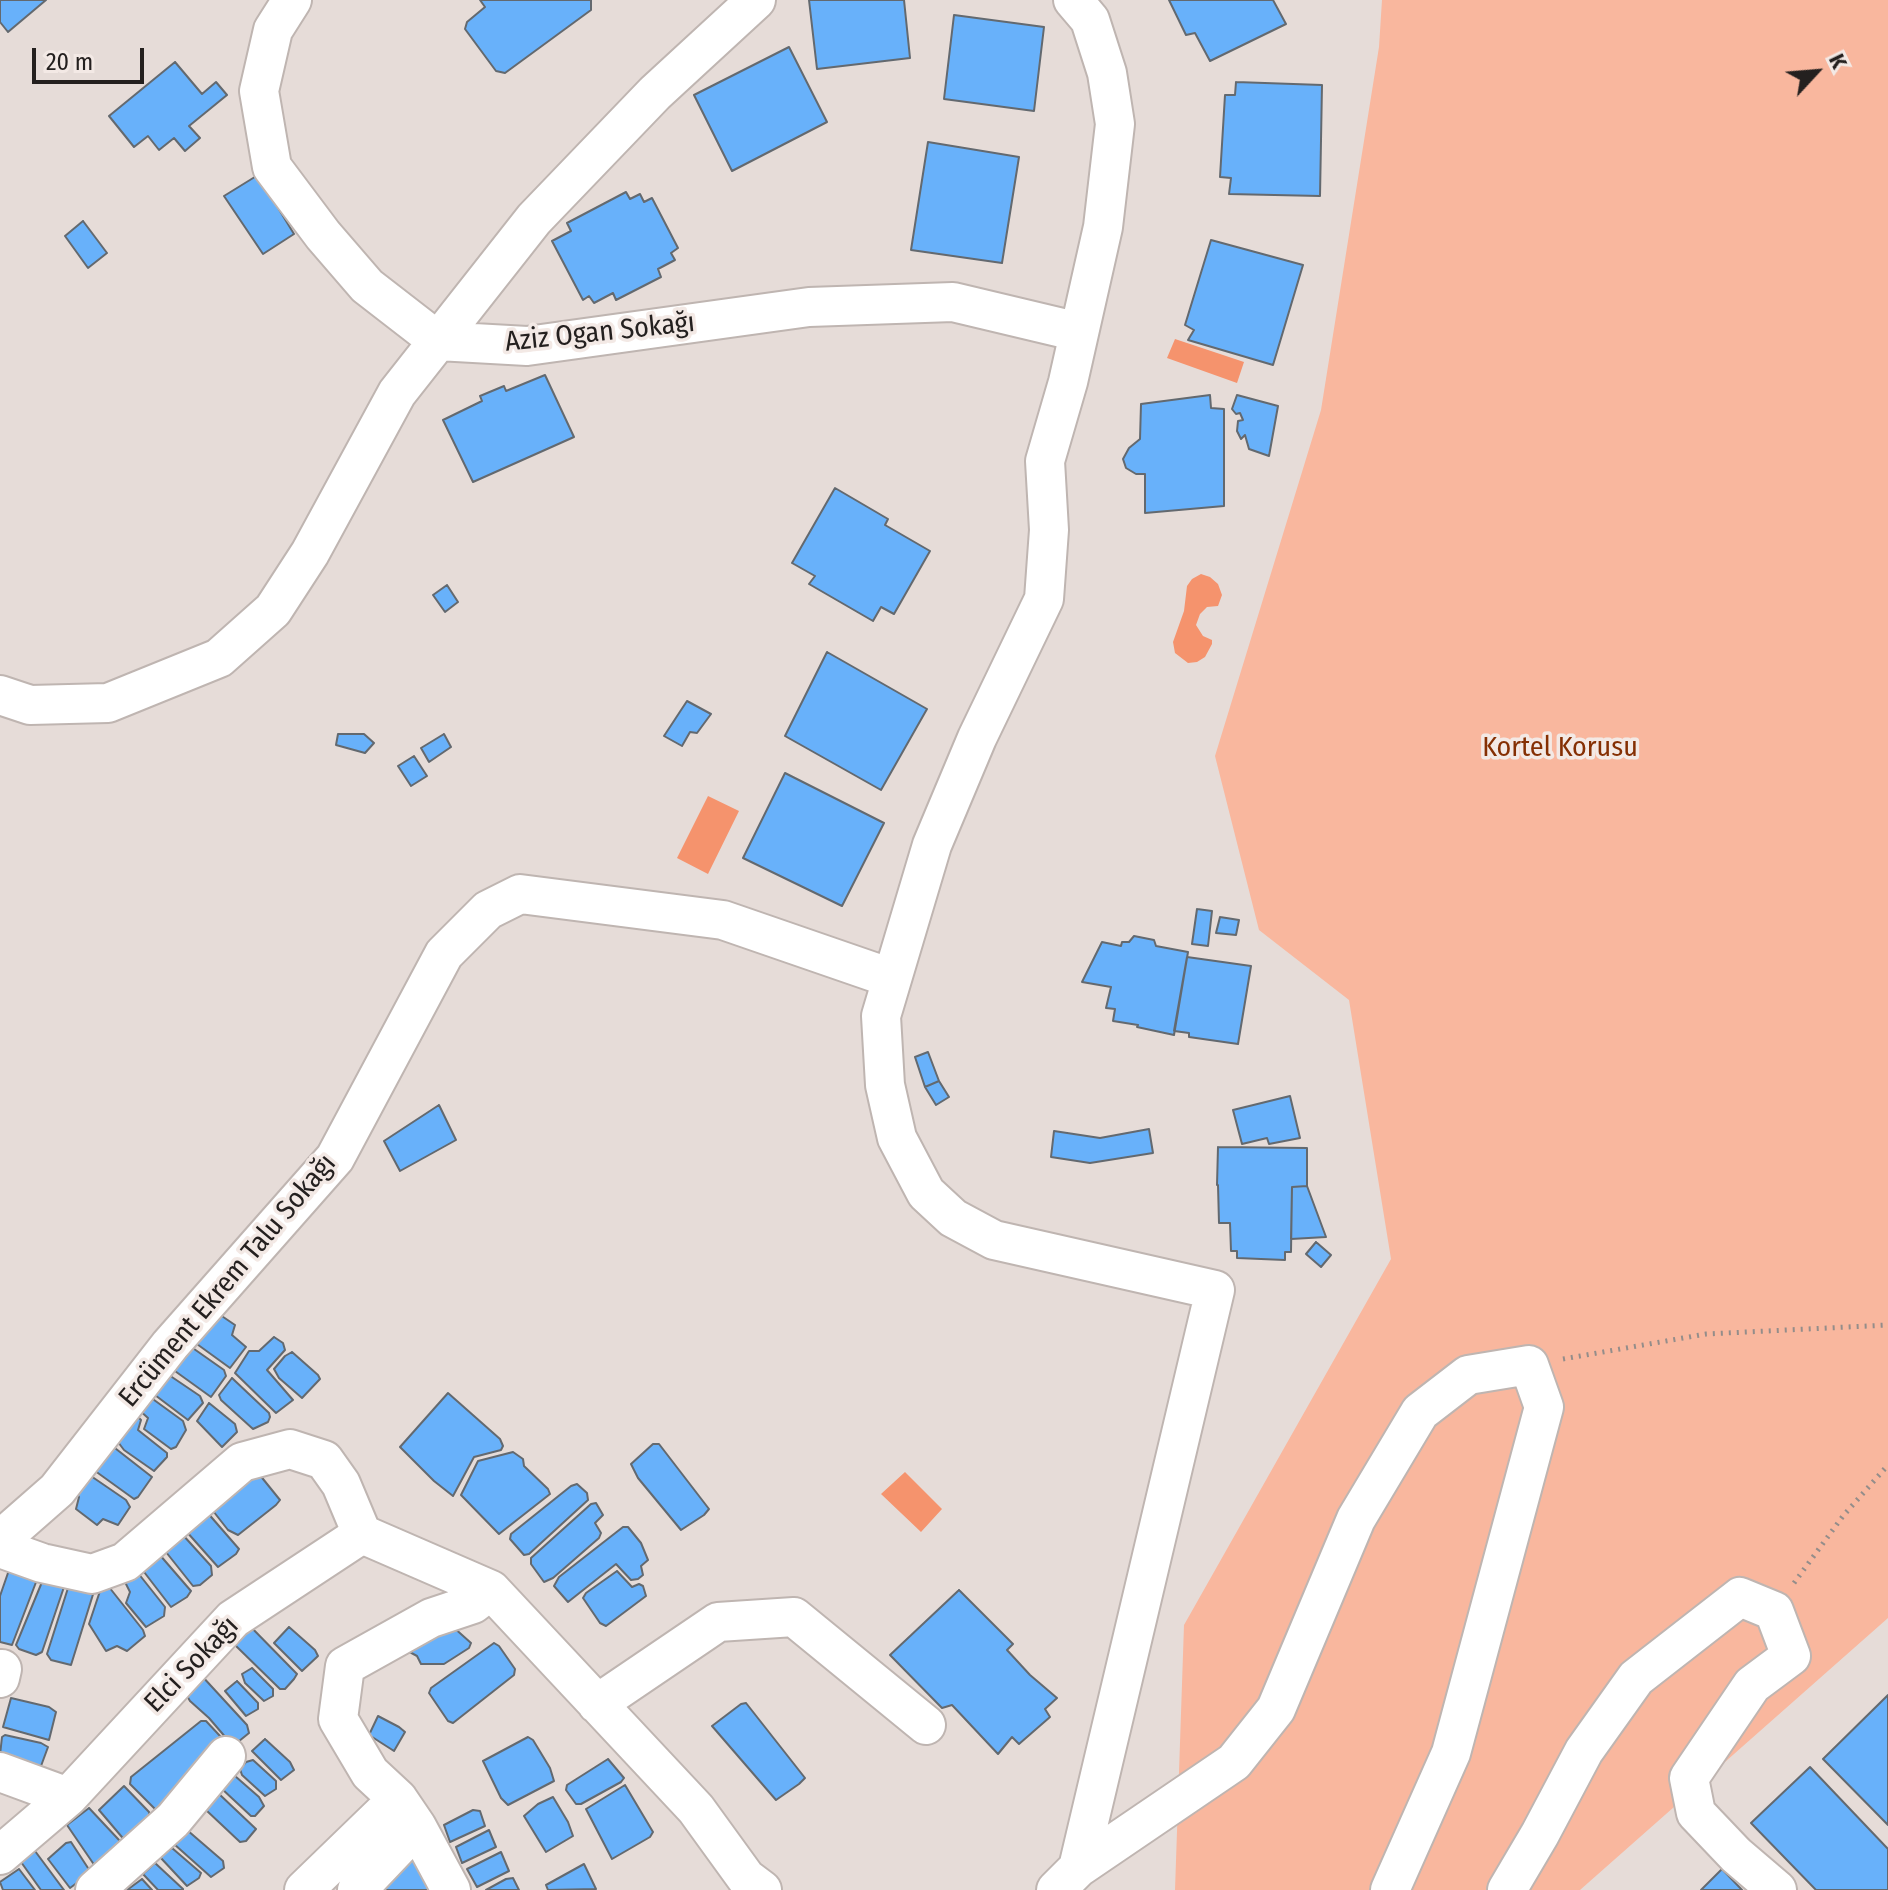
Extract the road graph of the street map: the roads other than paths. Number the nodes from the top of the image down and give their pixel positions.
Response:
1 (292, 0) edge
2 (756, 0) edge
3 (1073, 0) edge
4 (1079, 332) junction
5 (438, 341) junction
6 (0, 695) edge
7 (891, 978) junction
8 (362, 1534) junction
9 (0, 1540) edge
10 (0, 1548) edge
11 (491, 1590) junction
12 (0, 1669) edge
13 (0, 1678) edge
14 (597, 1704) junction
15 (926, 1725) dead end
16 (226, 1756) dead end
17 (0, 1772) edge
18 (68, 1797) junction
19 (408, 1813) junction
20 (0, 1855) edge
21 (1078, 1883) edge
22 (754, 1886) edge
23 (95, 1890) edge
24 (304, 1890) edge
25 (357, 1890) edge
26 (451, 1890) edge
27 (1390, 1890) edge
28 (1507, 1890) edge
29 (1777, 1890) edge

1 - 5 street
2 - 5 street
3 - 4 street
4 - 5 street, Aziz Ogan Sokağı
4 - 7 street
5 - 6 street
7 - 9 street, Ercüment Ekrem Talu Sokağı
7 - 21 street
8 - 10 street
8 - 11 street
8 - 18 street, Elci Sokağı
11 - 14 street
11 - 19 street
12 - 13 street
14 - 15 street
14 - 22 street
16 - 23 street
17 - 18 street
18 - 20 street, Elci Sokağı
19 - 24 street
19 - 25 street
19 - 26 street
21 - 27 street
28 - 29 street

